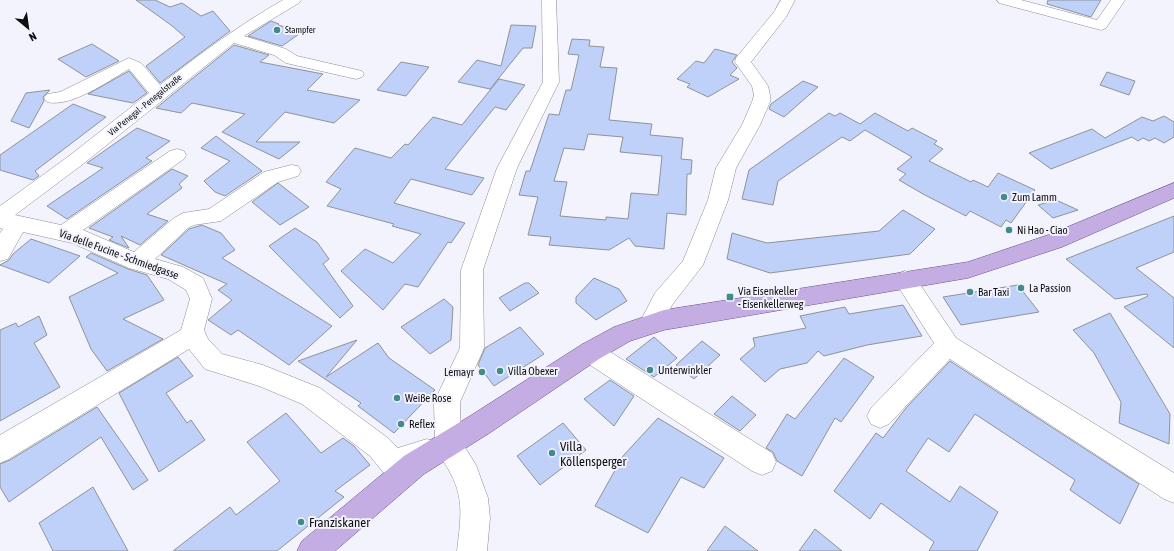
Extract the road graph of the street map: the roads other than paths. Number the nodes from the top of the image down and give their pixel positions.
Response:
1 (294, 0) edge
2 (549, 0) edge
3 (788, 0) edge
4 (1004, 0) edge
5 (1118, 0) edge
6 (233, 38) junction
7 (356, 74) dead end
8 (159, 94) junction
9 (53, 98) dead end
10 (177, 155) dead end
11 (291, 171) dead end
12 (1174, 190) edge
13 (6, 220) edge
14 (64, 233) junction
15 (0, 253) edge
16 (137, 262) junction
17 (905, 280) junction
18 (651, 324) junction
19 (194, 334) junction
20 (948, 345) junction
21 (590, 352) junction
22 (880, 416) dead end
23 (448, 445) junction
24 (0, 450) edge
25 (762, 462) dead end
26 (1174, 489) edge
27 (312, 551) edge
28 (472, 551) edge

1 - 6 street, Via Penegal - Penegalstraße
2 - 23 street
3 - 18 street
4 - 5 street
6 - 7 street
6 - 8 street, Via Penegal - Penegalstraße
8 - 9 street
8 - 13 street, Via Penegal - Penegalstraße
10 - 14 street
11 - 16 street
12 - 17 main road
13 - 14 street, Via delle Fucine - Schmiedgasse
13 - 15 street, Via Penegal - Penegalstraße
14 - 16 street, Via delle Fucine - Schmiedgasse
16 - 19 street, Via delle Fucine - Schmiedgasse
17 - 18 main road
17 - 20 street
18 - 21 main road
19 - 23 street
19 - 24 street
20 - 22 street
20 - 26 street
21 - 23 main road
21 - 25 street
23 - 27 main road
23 - 28 street

